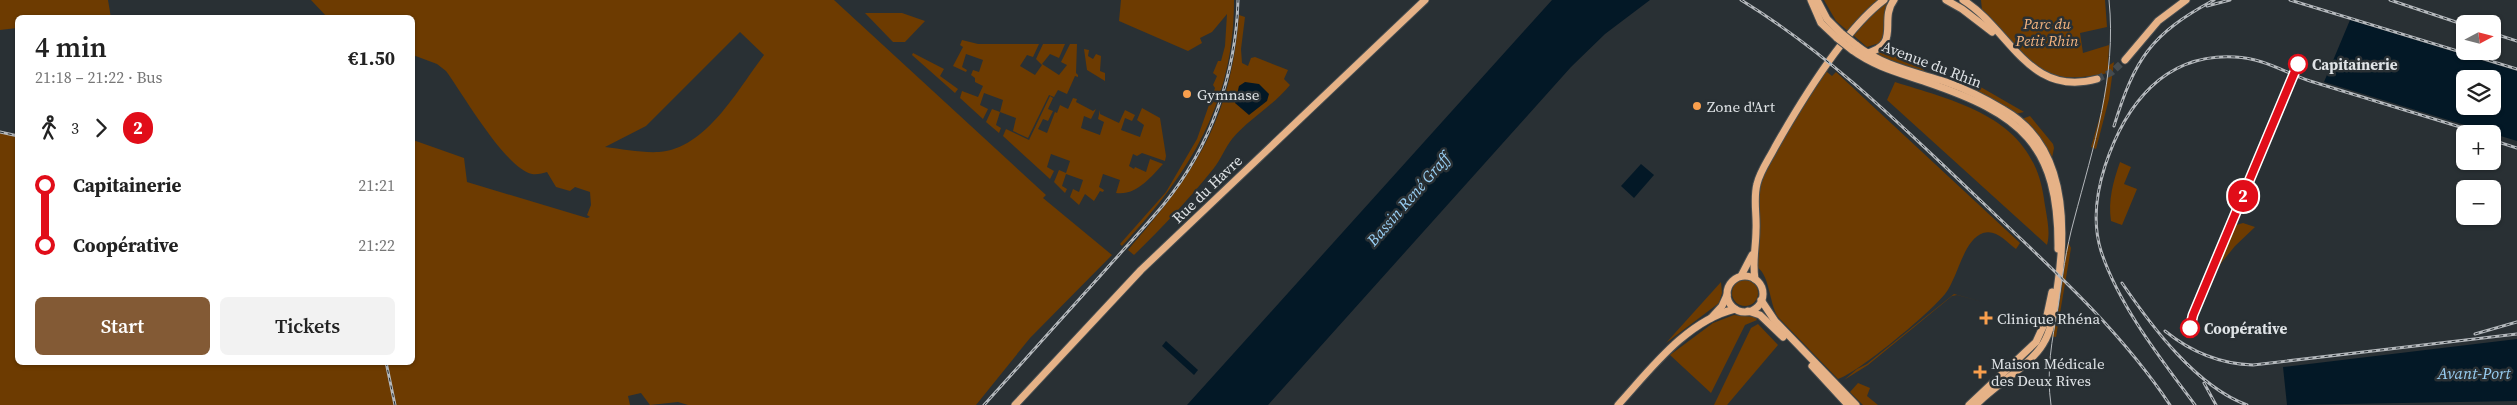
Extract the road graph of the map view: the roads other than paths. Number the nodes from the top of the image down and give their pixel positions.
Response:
1 (1425, 0) edge
2 (1811, 0) edge
3 (1817, 0) edge
4 (1884, 0) edge
5 (1894, 0) edge
6 (1946, 0) edge
7 (1963, 0) edge
8 (2186, 0) edge
9 (1839, 36) junction
10 (2001, 38) junction
11 (1856, 50) junction
12 (1867, 53) junction
13 (2125, 60) tunnel mouth
14 (2097, 79) tunnel mouth
15 (1753, 252) junction
16 (1741, 276) junction
17 (1755, 279) junction
18 (1727, 296) junction
19 (1761, 300) junction
20 (1735, 309) junction
21 (1748, 311) junction
22 (1709, 320) junction
23 (1015, 405) edge
24 (1618, 405) edge
25 (1848, 405) edge
26 (1856, 405) edge
27 (1968, 405) edge
28 (1976, 405) edge

1 - 23 main road, Rue du Havre
2 - 9 main road, Avenue du Rhin
3 - 9 main road, Avenue du Rhin
4 - 15 main road
5 - 12 main road
6 - 10 main road
7 - 10 main road
8 - 13 main road
9 - 11 main road, Avenue du Rhin, bridge
10 - 14 main road
11 - 12 main road, Avenue du Rhin
11 - 27 main road, Avenue du Rhin
12 - 28 main road, Avenue du Rhin
15 - 16 main road
15 - 17 main road
16 - 17 main road
16 - 18 main road
17 - 19 main road
18 - 20 main road
18 - 22 main road
19 - 21 main road
19 - 26 main road
20 - 21 main road
20 - 22 main road
21 - 25 main road
22 - 24 main road

